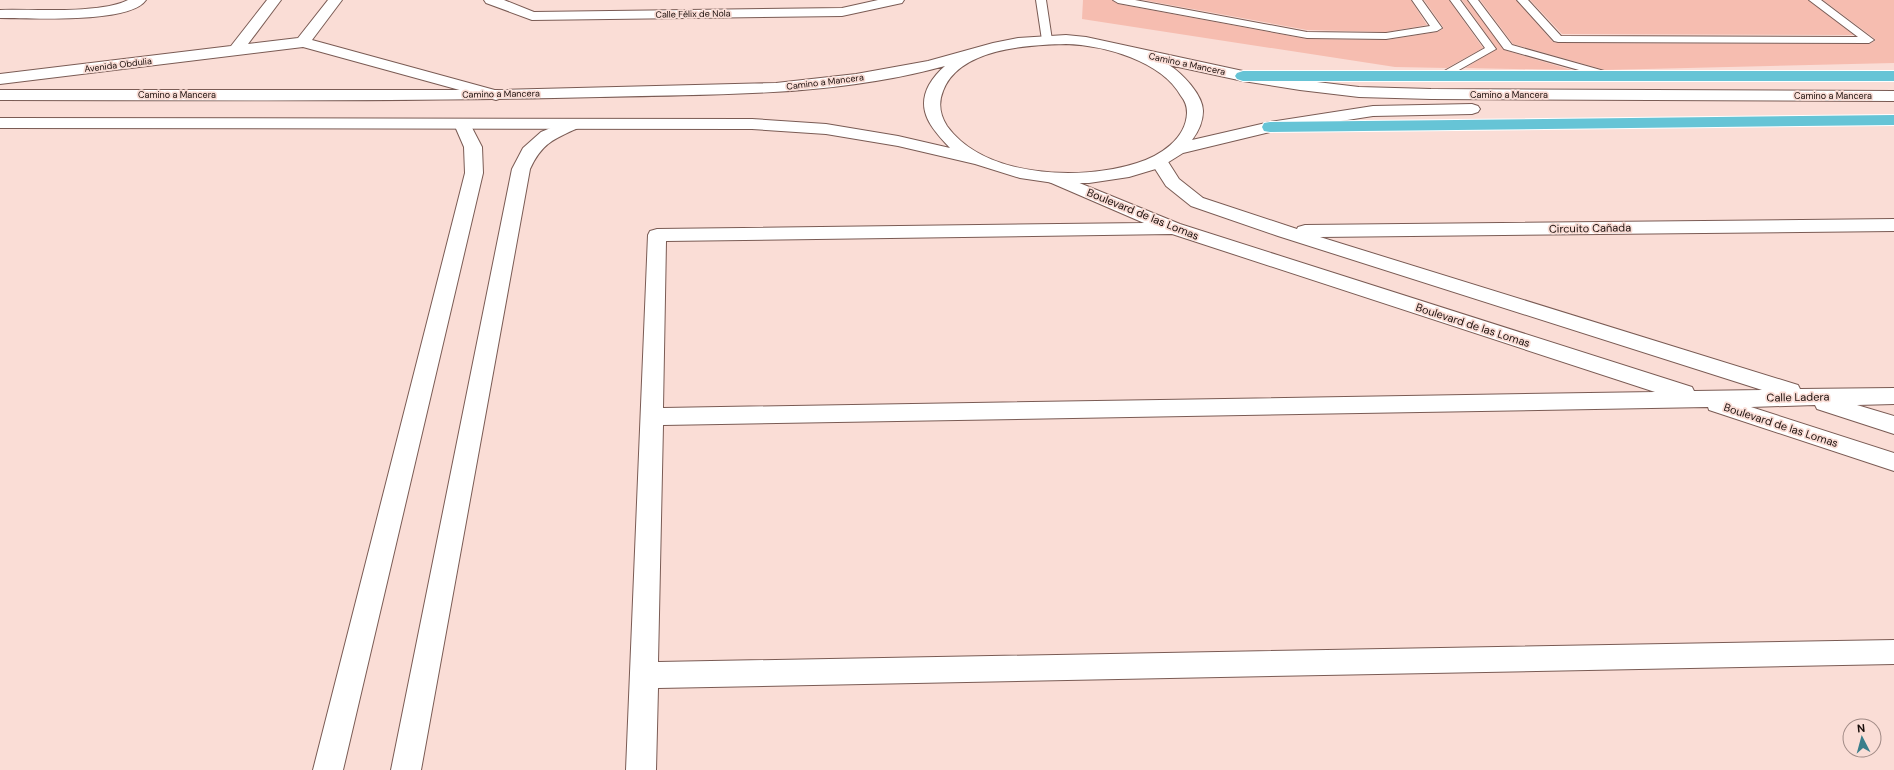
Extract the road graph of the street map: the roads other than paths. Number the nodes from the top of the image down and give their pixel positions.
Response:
1 (139, 0) edge
2 (274, 0) edge
3 (335, 0) edge
4 (491, 0) edge
5 (897, 0) edge
6 (1041, 0) edge
7 (1118, 0) edge
8 (1417, 0) edge
9 (1455, 0) edge
10 (1473, 0) edge
11 (1522, 0) edge
12 (1814, 0) edge
13 (0, 14) edge
14 (1047, 40) junction
15 (303, 42) junction
16 (998, 46) junction
17 (236, 51) junction
18 (1127, 51) junction
19 (1243, 76) junction
20 (1443, 76) junction
21 (1611, 76) junction
22 (1894, 76) edge
23 (0, 79) edge
24 (0, 95) edge
25 (496, 95) junction
26 (1894, 98) edge
27 (1894, 120) edge
28 (0, 122) edge
29 (462, 124) junction
30 (572, 124) junction
31 (1270, 127) junction
32 (1177, 149) junction
33 (977, 159) junction
34 (1159, 161) junction
35 (1055, 178) junction
36 (1894, 224) edge
37 (1173, 228) junction
38 (1285, 232) junction
39 (1894, 396) edge
40 (1808, 397) junction
41 (1701, 399) junction
42 (652, 417) junction
43 (1894, 425) edge
44 (1894, 462) edge
45 (1894, 652) edge
46 (644, 675) junction
47 (328, 770) edge
48 (406, 770) edge
49 (641, 770) edge

1 - 13 street
2 - 17 street
3 - 15 street
4 - 5 street, Calle Félix de Nola
6 - 14 lane
7 - 8 lane
9 - 20 lane
10 - 21 lane
11 - 12 lane
14 - 16 street
14 - 18 street
15 - 17 street, Avenida Obdulia
15 - 25 street, Avenida Obdulia
16 - 25 street, Camino a Mancera
16 - 33 street
17 - 23 street, Avenida Obdulia
18 - 19 street, Camino a Mancera
18 - 32 street
19 - 20 highway
19 - 26 street, Camino a Mancera
20 - 21 highway
21 - 22 highway
24 - 25 street, Camino a Mancera
26 - 31 street, Camino a Mancera
27 - 31 highway
28 - 29 street
29 - 30 street
29 - 47 street
30 - 33 street
30 - 48 street
31 - 32 street, Camino a Mancera
32 - 34 street
33 - 35 street
34 - 35 street
34 - 38 street
35 - 37 street, Boulevard de las Lomas
36 - 38 street, Circuito Cañada
37 - 41 street, Boulevard de las Lomas
37 - 42 street
38 - 40 street
39 - 40 street, Calle Ladera
40 - 41 street, Calle Ladera
40 - 43 street
41 - 42 street, Calle Ladera
41 - 44 street, Boulevard de las Lomas
42 - 46 street
45 - 46 street
46 - 49 street

